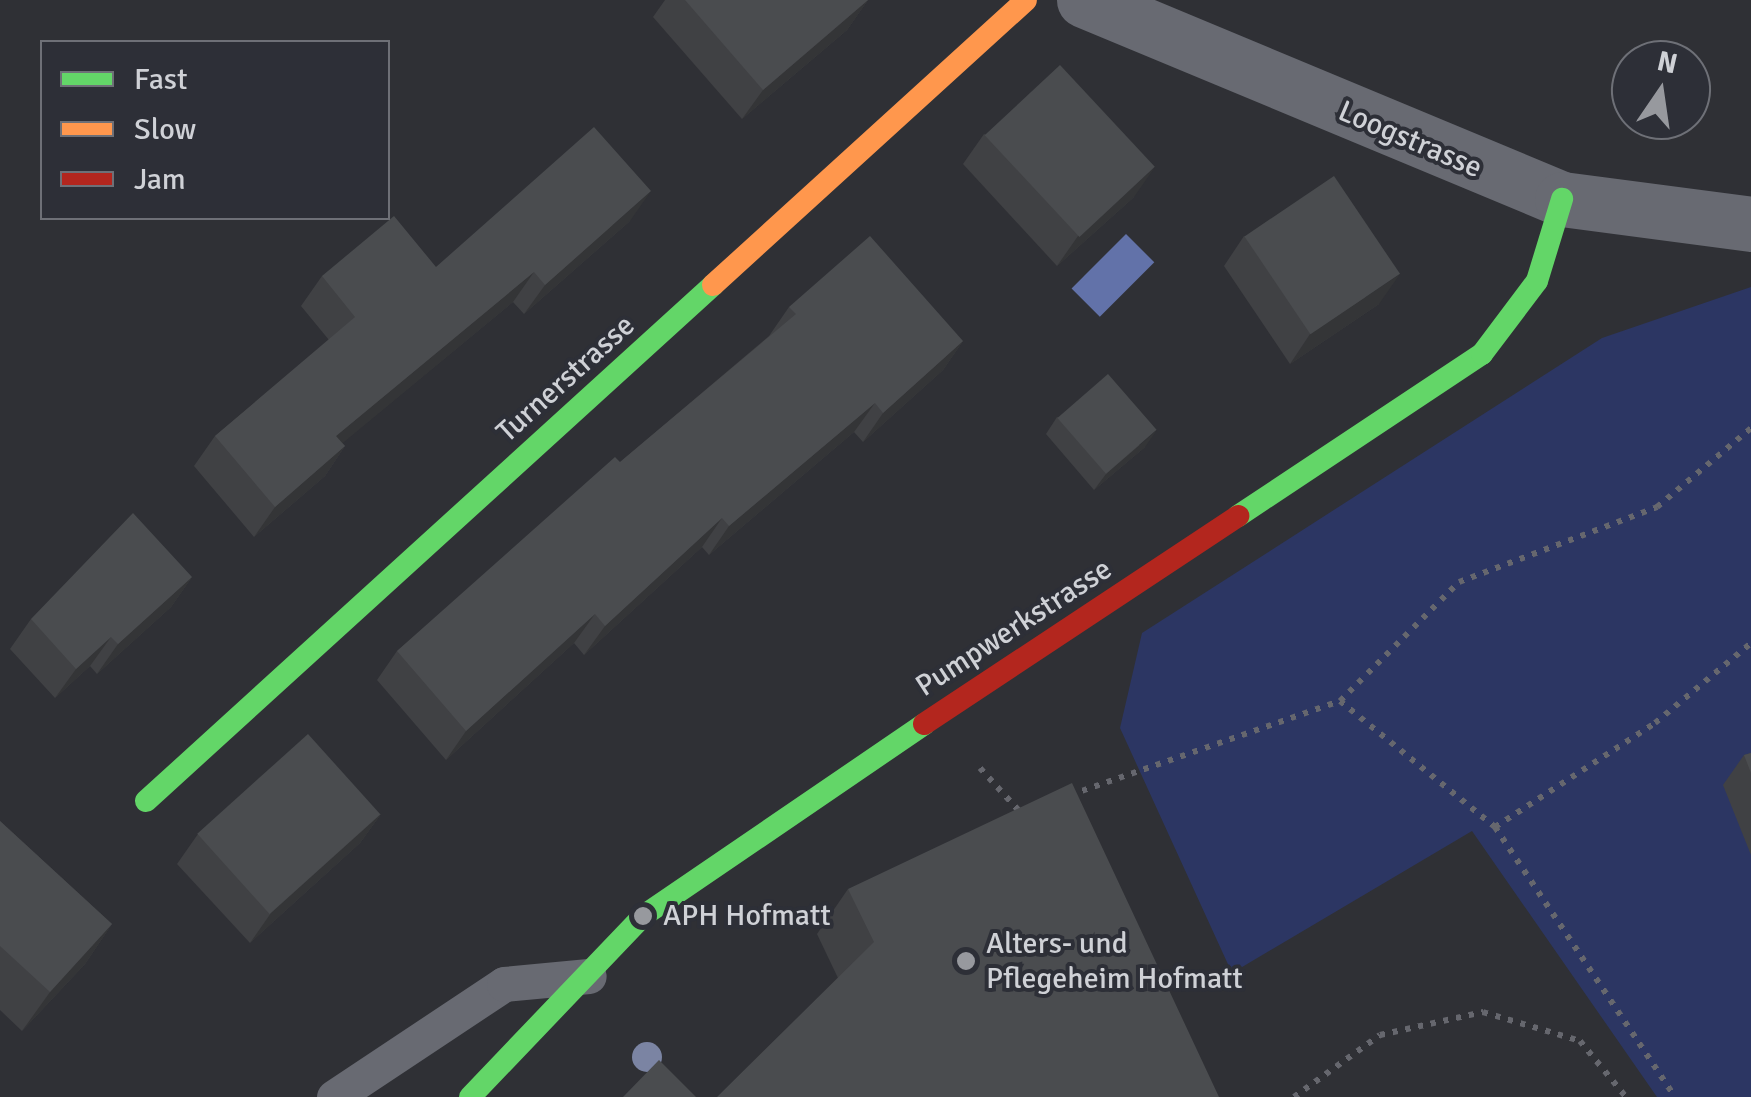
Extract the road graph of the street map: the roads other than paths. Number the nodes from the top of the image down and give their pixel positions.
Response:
1 (1026, 0) edge
2 (1084, 0) edge
3 (1562, 199) junction
4 (1751, 224) edge
5 (146, 802) dead end
6 (590, 976) junction
7 (334, 1097) edge
8 (470, 1097) edge

1 - 5 street, Turnerstrasse
2 - 3 street, Loogstrasse
3 - 4 street, Loogstrasse
3 - 6 street, Pumpwerkstrasse
6 - 7 lane
6 - 8 street, Pumpwerkstrasse

